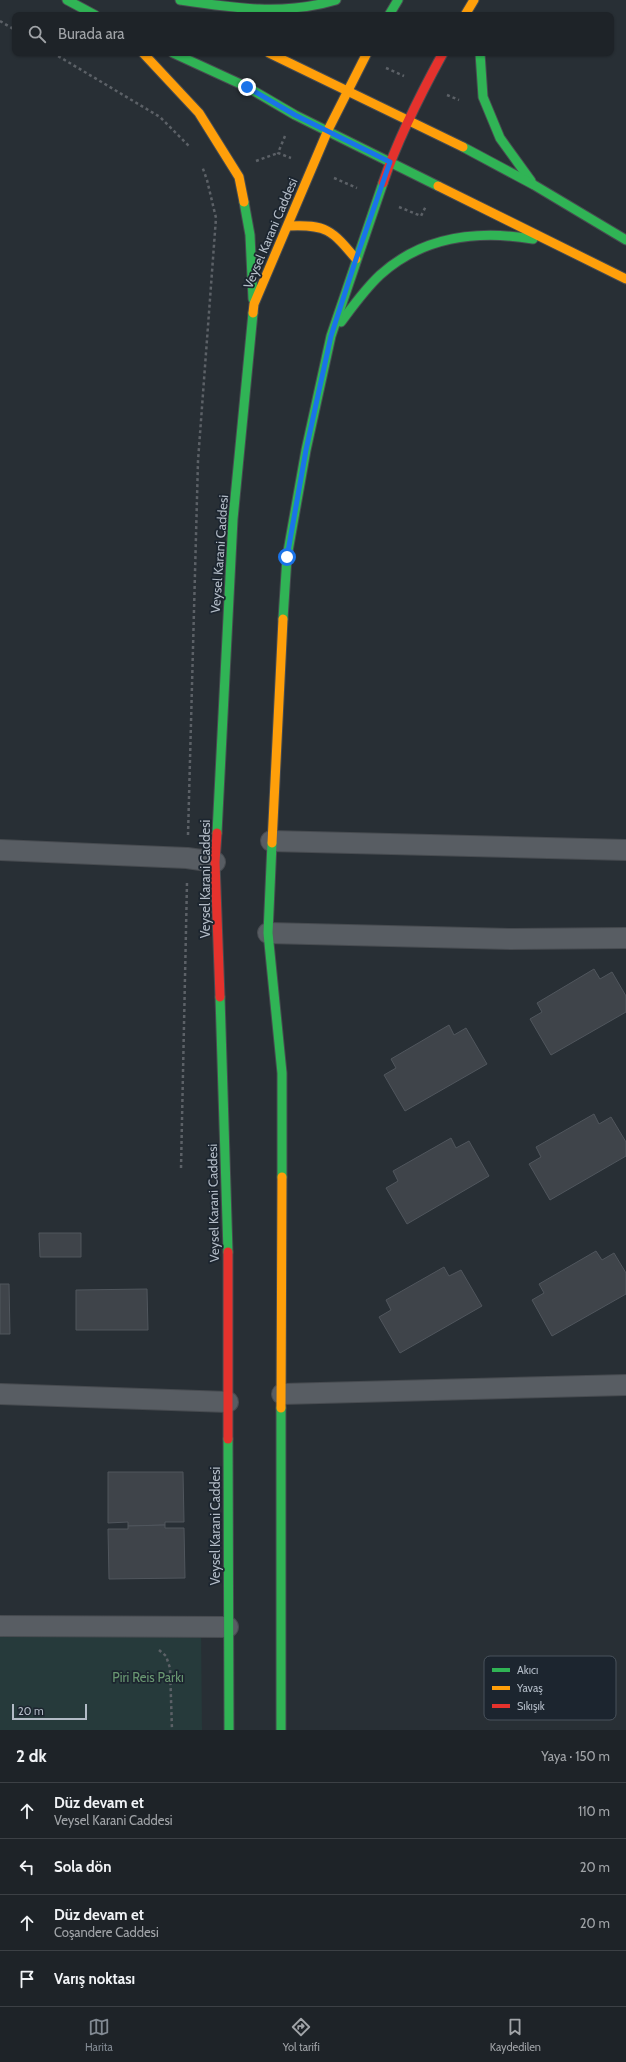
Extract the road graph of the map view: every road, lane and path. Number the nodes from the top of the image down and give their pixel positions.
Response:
1 (67, 0) edge
2 (336, 0) edge
3 (396, 2) edge
4 (477, 2) edge
5 (169, 3) dead end
6 (180, 4) edge
7 (89, 12) edge
8 (391, 12) edge
9 (397, 12) edge
10 (468, 12) edge
11 (0, 21) edge
12 (12, 28) edge
13 (58, 56) edge
14 (147, 56) edge
15 (180, 56) edge
16 (275, 56) edge
17 (365, 56) edge
18 (442, 56) edge
19 (480, 56) edge
20 (347, 91) junction
21 (409, 120) junction
22 (328, 130) junction
23 (192, 148) dead end
24 (200, 160) dead end
25 (390, 162) junction
26 (534, 185) junction
27 (288, 226) junction
28 (626, 240) edge
29 (552, 243) junction
30 (356, 259) junction
31 (626, 279) edge
32 (254, 304) junction
33 (331, 336) junction
34 (271, 841) junction
35 (0, 850) edge
36 (626, 850) edge
37 (187, 858) junction
38 (215, 862) junction
39 (268, 933) junction
40 (626, 938) edge
41 (181, 1168) dead end
42 (626, 1384) edge
43 (0, 1394) edge
44 (282, 1394) junction
45 (228, 1402) junction
46 (0, 1626) edge
47 (228, 1627) junction
48 (155, 1647) dead end
49 (172, 1730) edge
50 (229, 1730) edge
51 (281, 1730) edge

1 - 7 main road
2 - 6 main road
3 - 8 main road
3 - 9 main road
4 - 10 main road
5 - 6 main road
11 - 12 path
13 - 23 path
14 - 32 main road
15 - 22 main road
16 - 20 main road
17 - 20 main road, Veysel Karani Caddesi
18 - 21 main road
19 - 26 main road
20 - 21 main road
20 - 22 main road, Veysel Karani Caddesi
21 - 25 main road
21 - 26 main road
22 - 25 main road
22 - 27 main road, Veysel Karani Caddesi
24 - 37 path
25 - 29 main road
25 - 30 main road
26 - 28 main road
27 - 30 main road
27 - 32 main road, Veysel Karani Caddesi
29 - 31 main road
29 - 33 main road
30 - 33 main road
32 - 38 main road, Veysel Karani Caddesi
33 - 34 main road
34 - 36 street
34 - 39 main road
35 - 37 street
37 - 38 street
37 - 41 path
38 - 45 main road, Veysel Karani Caddesi
39 - 40 street
39 - 44 main road
42 - 44 street
43 - 45 street
44 - 51 main road
45 - 47 main road, Veysel Karani Caddesi
46 - 47 street
47 - 50 main road, Veysel Karani Caddesi
48 - 49 path

